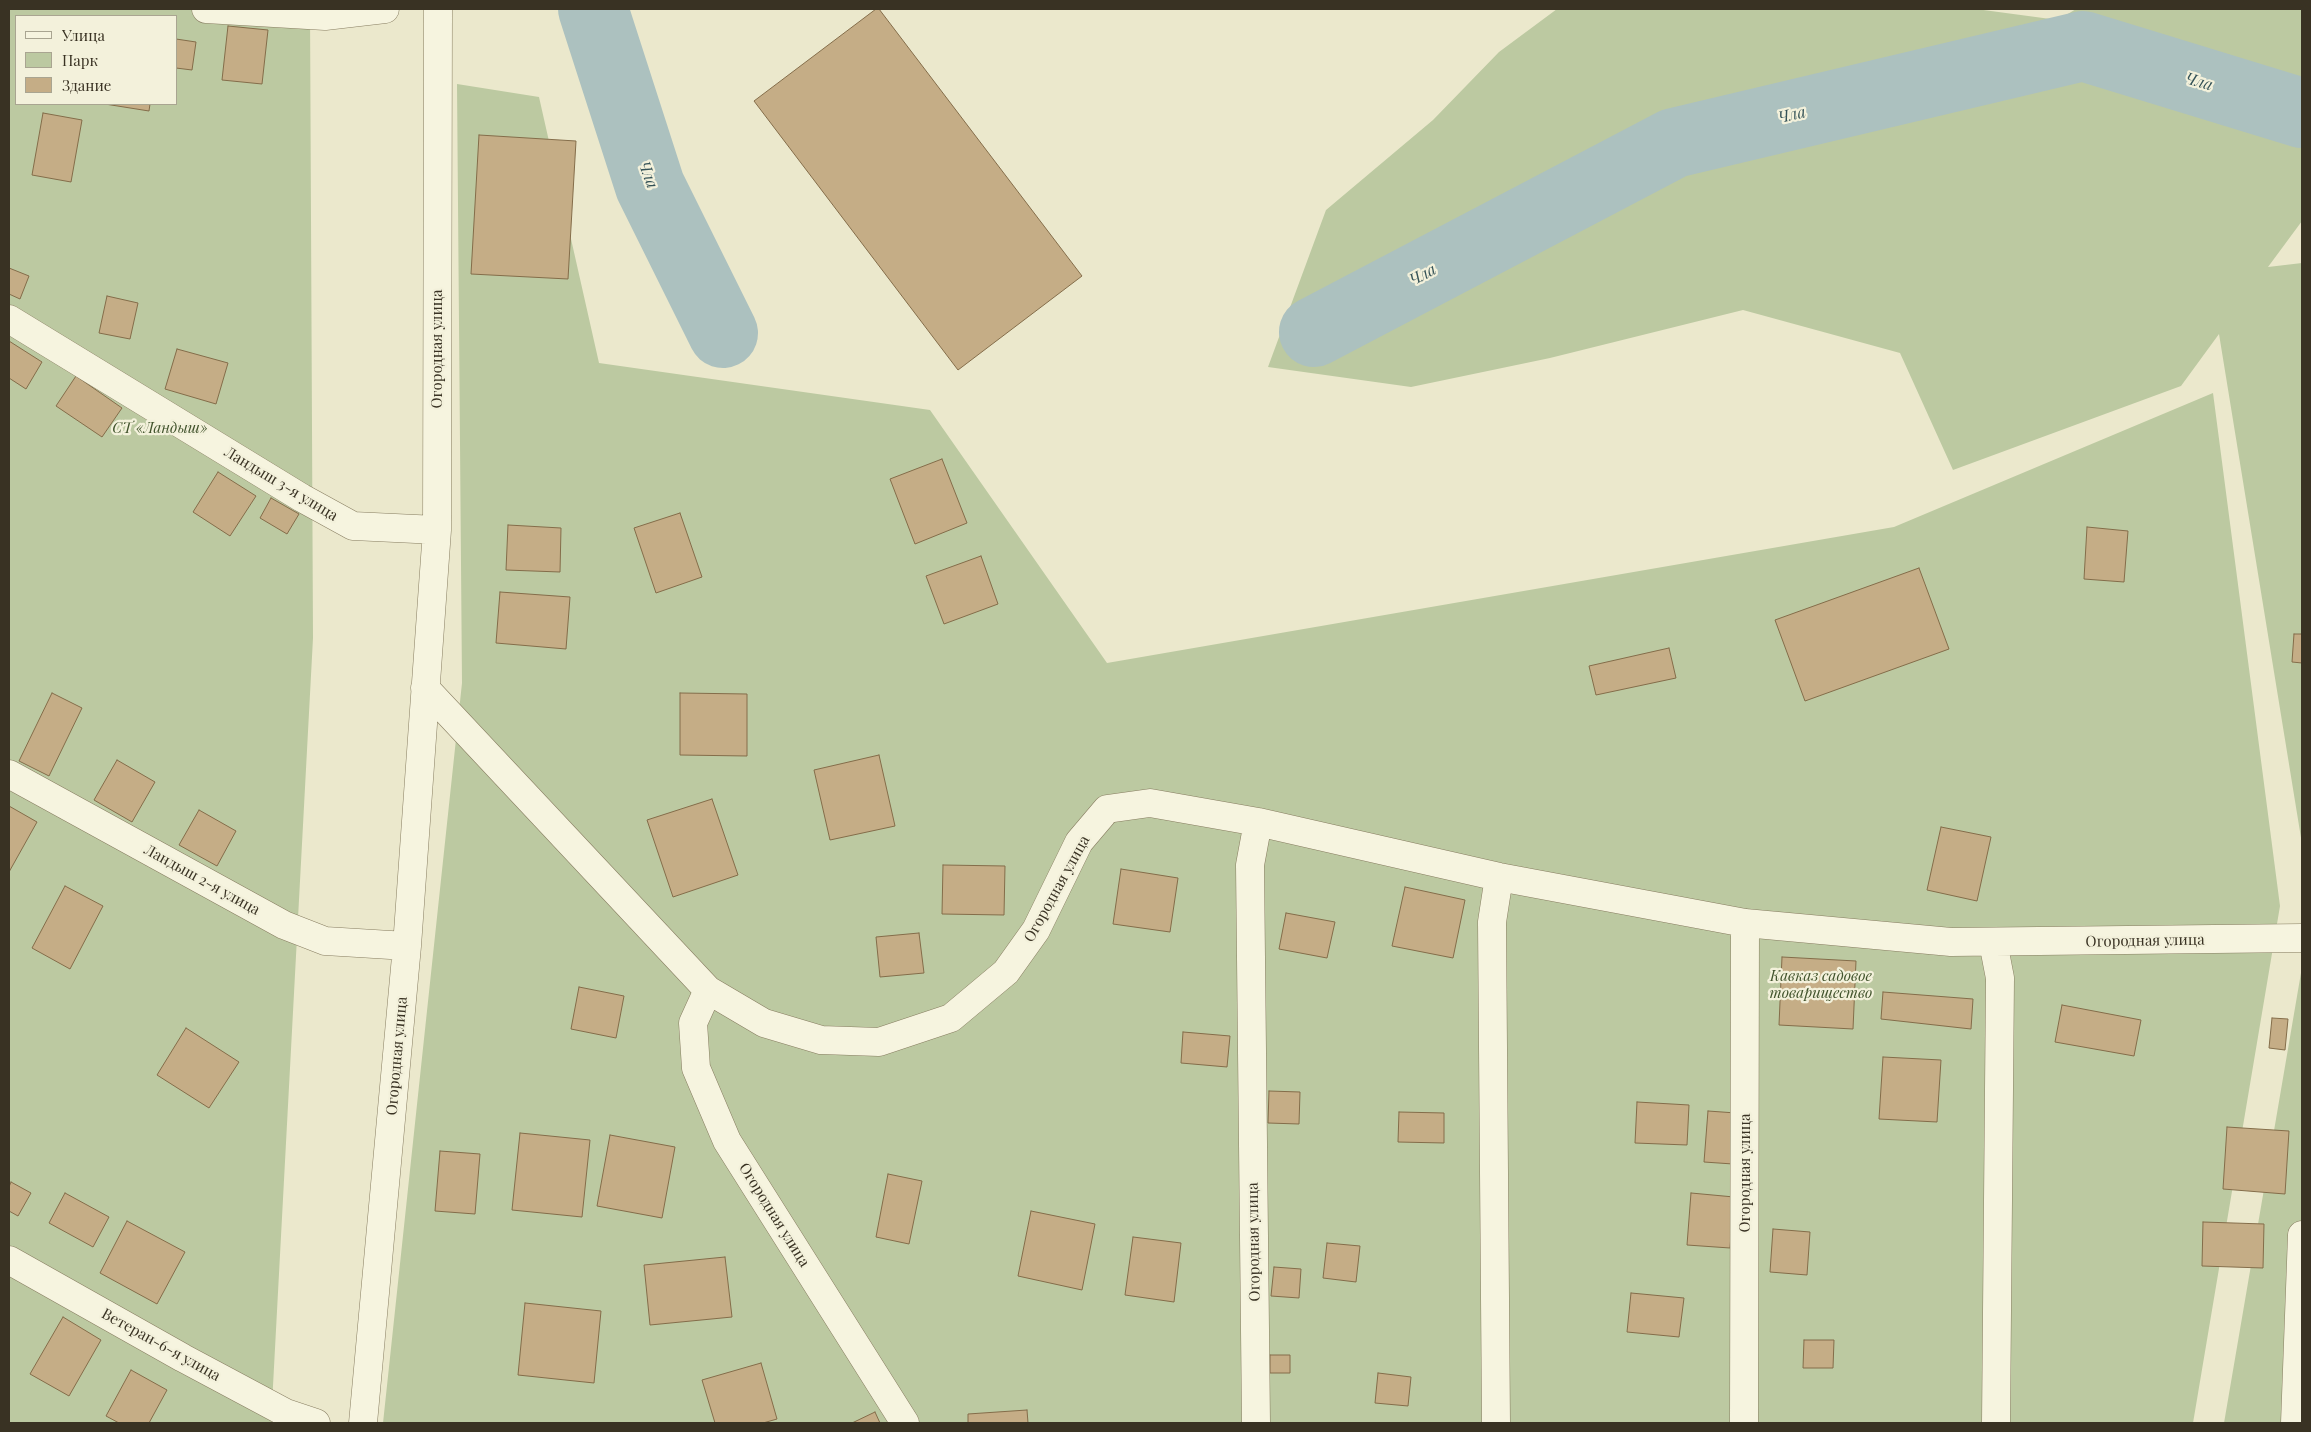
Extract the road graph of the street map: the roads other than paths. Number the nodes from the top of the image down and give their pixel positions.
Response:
1 (206, 9) edge
2 (385, 9) edge
3 (438, 9) edge
4 (9, 319) edge
5 (437, 530) junction
6 (425, 688) junction
7 (9, 774) edge
8 (1258, 822) junction
9 (1499, 877) junction
10 (1746, 923) junction
11 (1993, 942) junction
12 (2301, 943) edge
13 (407, 946) junction
14 (708, 990) junction
15 (2302, 1236) edge
16 (9, 1260) edge
17 (2299, 1345) edge
18 (316, 1423) edge
19 (363, 1423) edge
20 (906, 1423) edge
21 (1256, 1423) edge
22 (1496, 1423) edge
23 (1744, 1423) edge
24 (1996, 1423) edge
25 (2295, 1423) edge

1 - 2 street
3 - 5 street, Огородная улица
4 - 5 street, Ландыш 3-я улица
5 - 6 street, Огородная улица
6 - 13 street, Огородная улица
6 - 14 street, Огородная улица
7 - 13 street, Ландыш 2-я улица
8 - 9 street, Огородная улица
8 - 14 street, Огородная улица
8 - 21 street, Огородная улица
9 - 10 street, Огородная улица
9 - 22 street
10 - 11 street, Огородная улица
10 - 23 street, Огородная улица
11 - 12 street, Огородная улица
11 - 24 street
13 - 19 street, Огородная улица
14 - 20 street, Огородная улица
15 - 17 street
16 - 18 street, Ветеран-6-я улица
17 - 25 street

